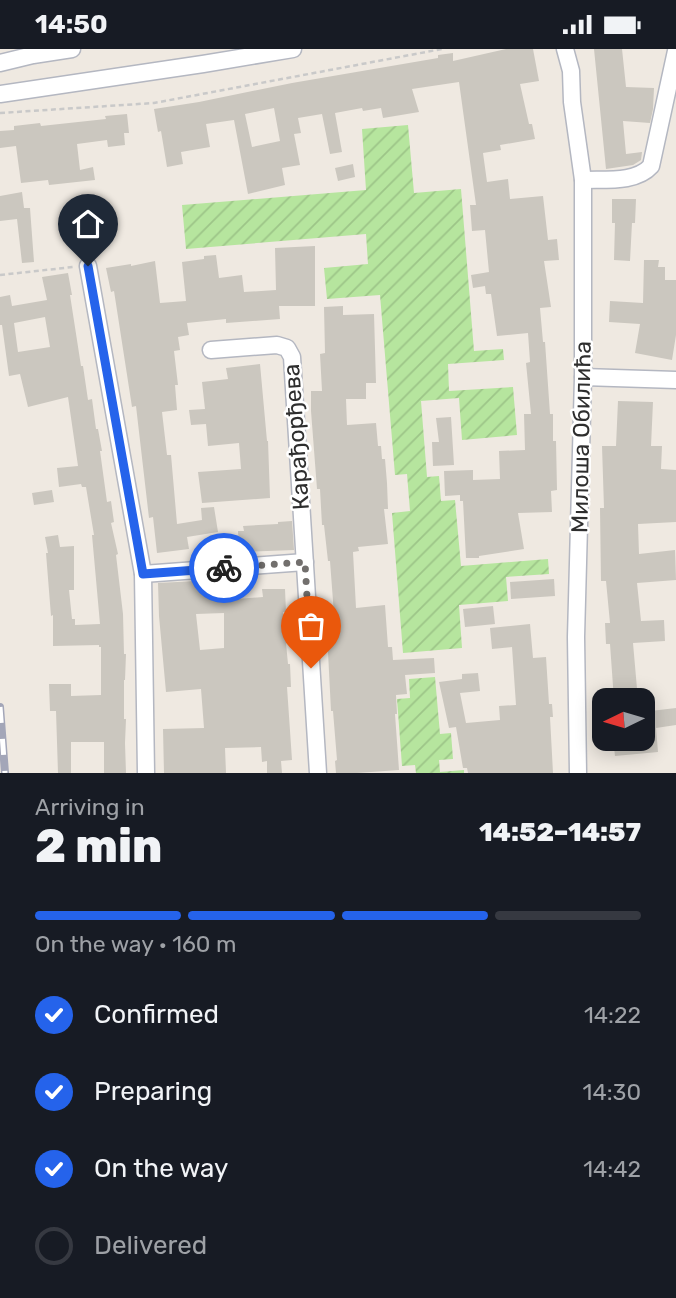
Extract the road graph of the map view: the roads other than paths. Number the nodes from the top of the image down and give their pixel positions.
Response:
1 (72, 49) edge
2 (293, 49) edge
3 (553, 49) edge
4 (565, 49) edge
5 (676, 51) edge
6 (202, 57) edge
7 (0, 63) edge
8 (0, 94) edge
9 (572, 101) junction
10 (583, 180) junction
11 (88, 266) road end
12 (211, 350) dead end
13 (583, 377) junction
14 (676, 380) edge
15 (305, 562) junction
16 (143, 574) junction
17 (146, 773) edge
18 (318, 773) edge
19 (578, 773) edge

1 - 7 street
2 - 6 street
3 - 9 street, Милоша Обилића
4 - 9 street, Милоша Обилића
5 - 10 street
6 - 8 street
9 - 10 street, Милоша Обилића
10 - 13 street, Милоша Обилића
11 - 16 street
12 - 15 street, Карађорђева
13 - 14 street
13 - 19 street, Милоша Обилића
15 - 16 street
15 - 18 street, Карађорђева
16 - 17 street

